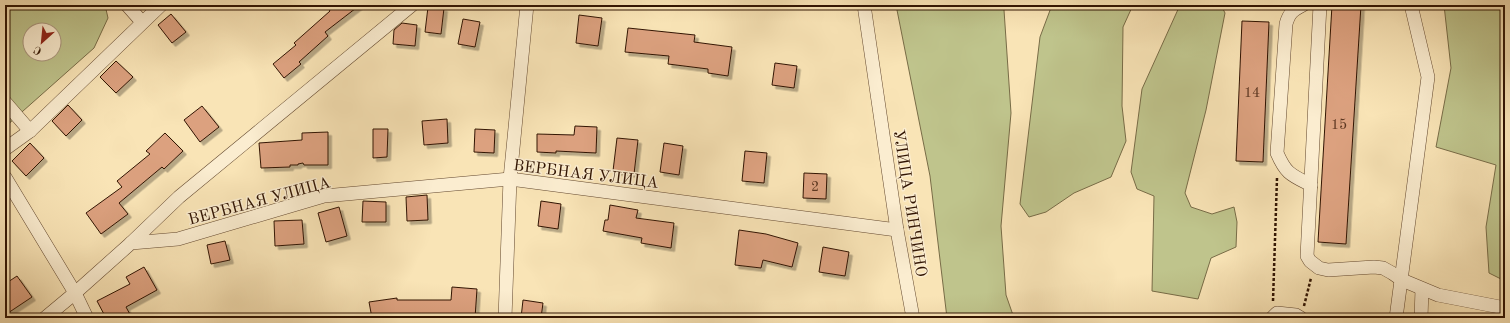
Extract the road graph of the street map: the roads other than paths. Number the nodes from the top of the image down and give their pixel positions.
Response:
1 (127, 5) edge
2 (161, 5) edge
3 (412, 5) edge
4 (527, 5) edge
5 (864, 5) edge
6 (1303, 5) edge
7 (1320, 5) edge
8 (1411, 5) edge
9 (142, 22) junction
10 (5, 102) edge
11 (30, 131) junction
12 (5, 149) edge
13 (5, 177) edge
14 (510, 179) junction
15 (1311, 185) junction
16 (897, 230) junction
17 (131, 243) junction
18 (1402, 280) junction
19 (1422, 289) junction
20 (75, 293) junction
21 (1504, 312) edge
22 (1302, 314) edge
23 (1272, 317) edge
24 (45, 318) edge
25 (87, 318) edge
26 (505, 318) edge
27 (913, 318) edge
28 (1396, 318) edge
29 (1421, 318) edge

1 - 9 street
2 - 9 street
3 - 17 street, ВЕРБНАЯ УЛИЦА
4 - 14 street
5 - 16 street, УЛИЦА РИНЧИНО
6 - 15 street
7 - 15 street
8 - 18 street
9 - 11 street
10 - 11 street
11 - 12 street
13 - 20 street
14 - 16 street, ВЕРБНАЯ УЛИЦА
14 - 17 street, ВЕРБНАЯ УЛИЦА
14 - 26 street
15 - 18 street
16 - 27 street, УЛИЦА РИНЧИНО
17 - 20 street, ВЕРБНАЯ УЛИЦА
18 - 19 street
18 - 28 street
19 - 21 street
19 - 29 street
20 - 24 street, ВЕРБНАЯ УЛИЦА
20 - 25 street
22 - 23 street

